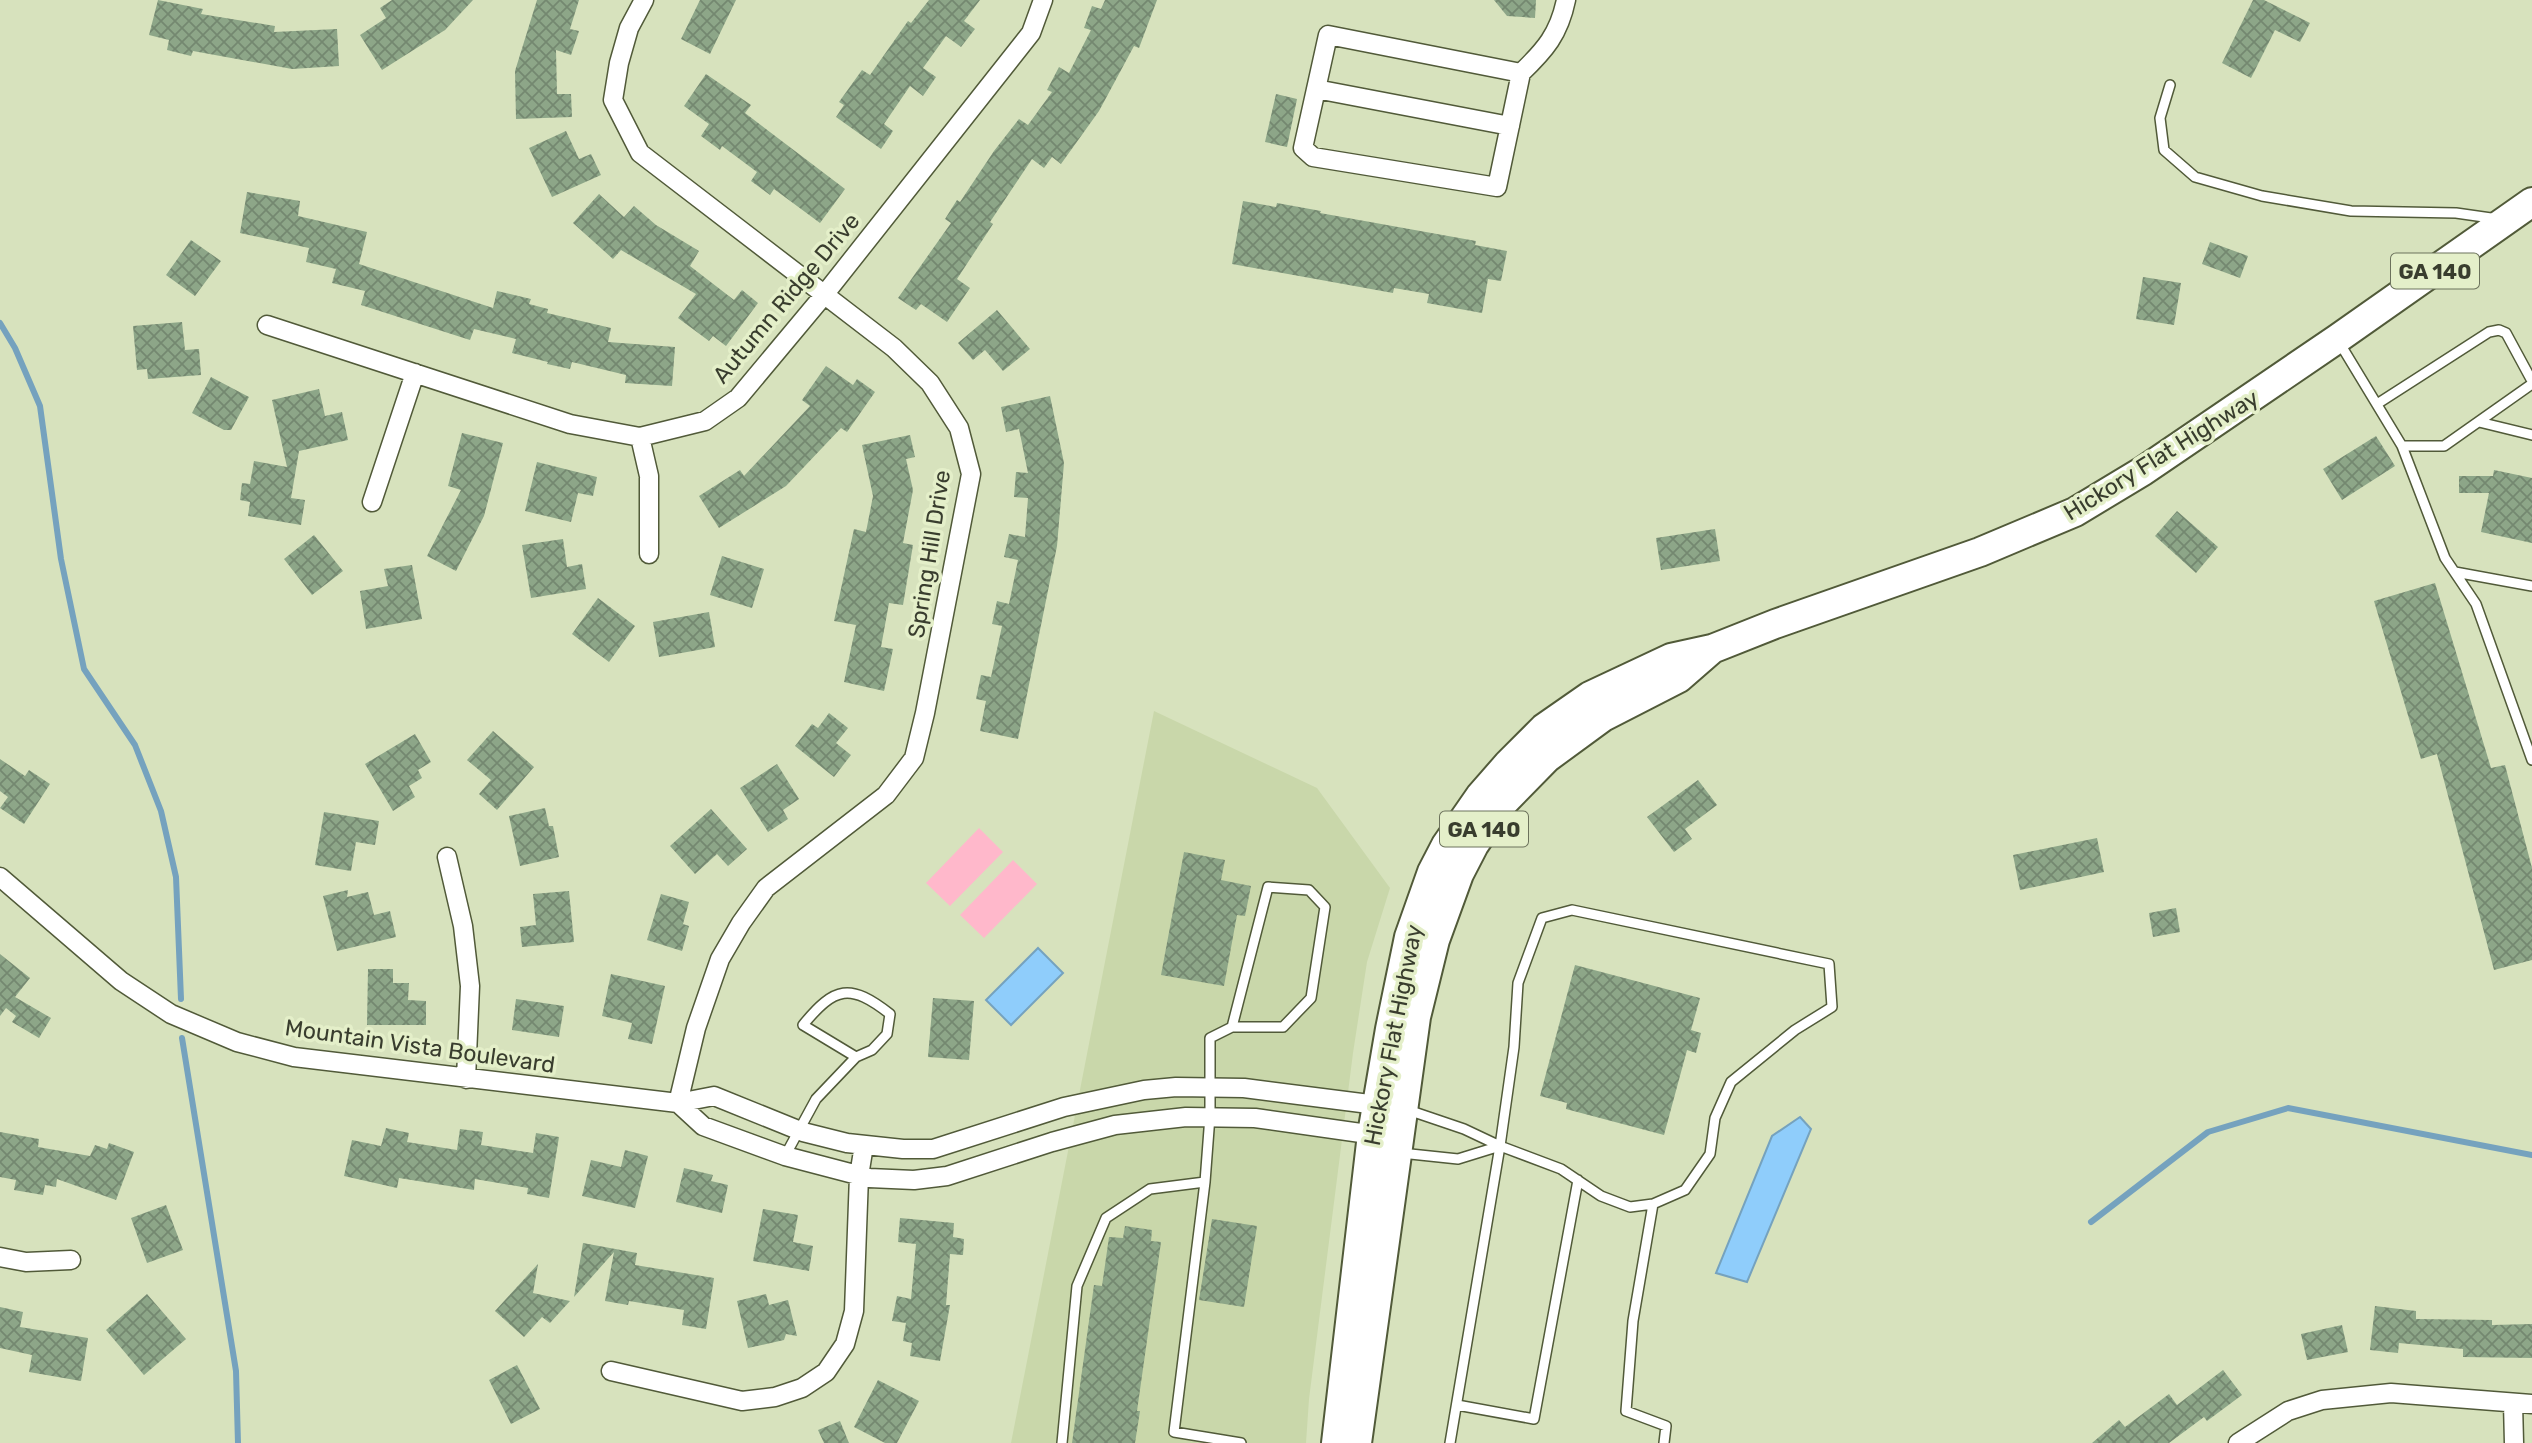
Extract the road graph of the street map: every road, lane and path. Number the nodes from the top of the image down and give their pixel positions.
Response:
1 (644, 0) edge
2 (1043, 0) edge
3 (1566, 0) edge
4 (1521, 73) junction
5 (2170, 85) dead end
6 (1316, 89) junction
7 (1510, 126) junction
8 (2532, 202) edge
9 (2507, 220) junction
10 (824, 295) junction
11 (267, 325) dead end
12 (2337, 340) junction
13 (415, 373) junction
14 (2532, 382) edge
15 (2377, 404) junction
16 (2479, 422) junction
17 (2532, 435) edge
18 (640, 437) junction
19 (2402, 446) junction
20 (372, 502) dead end
21 (649, 554) dead end
22 (2455, 572) junction
23 (2532, 586) edge
24 (2532, 760) edge
25 (447, 857) dead end
26 (0, 877) edge
27 (1232, 1027) junction
28 (856, 1057) junction
29 (466, 1079) junction
30 (1209, 1087) junction
31 (678, 1103) junction
32 (1389, 1106) junction
33 (1210, 1116) junction
34 (800, 1131) junction
35 (1389, 1142) junction
36 (864, 1145) junction
37 (1500, 1146) junction
38 (785, 1156) junction
39 (859, 1176) junction
40 (1578, 1180) junction
41 (1205, 1182) junction
42 (1653, 1204) junction
43 (0, 1257) edge
44 (71, 1260) dead end
45 (611, 1371) dead end
46 (2513, 1403) junction
47 (2532, 1404) edge
48 (1457, 1405) junction
49 (1062, 1443) edge
50 (1241, 1443) edge
51 (1336, 1443) edge
52 (1357, 1443) edge
53 (1450, 1443) edge
54 (1664, 1443) edge
55 (2238, 1443) edge
56 (2514, 1443) edge

1 - 10 street, Spring Hill Drive
2 - 10 street, Autumn Ridge Drive
3 - 4 street
4 - 6 street
4 - 7 street
5 - 9 lane
6 - 7 street
6 - 7 street
8 - 9 main road, Hickory Flat Highway / GA 140
9 - 12 main road, Hickory Flat Highway / GA 140
10 - 18 street, Autumn Ridge Drive
10 - 31 street, Spring Hill Drive
11 - 13 street, Autumn Ridge Drive
12 - 15 lane
12 - 32 main road, Hickory Flat Highway / GA 140
13 - 18 street, Autumn Ridge Drive
13 - 20 street
14 - 15 lane
14 - 16 lane
15 - 19 lane
16 - 17 lane
16 - 19 lane
18 - 21 street
19 - 22 lane
22 - 23 lane
22 - 24 lane
25 - 29 street
26 - 29 street, Mountain Vista Boulevard
27 - 27 lane
27 - 30 lane
28 - 28 lane
28 - 34 lane
29 - 31 street, Mountain Vista Boulevard
30 - 32 street, Mountain Vista Boulevard
30 - 33 lane
30 - 36 street, Mountain Vista Boulevard
31 - 34 street, Mountain Vista Boulevard
31 - 38 street
32 - 35 main road, Hickory Flat Highway / GA 140
32 - 37 lane
33 - 35 street
33 - 39 street
33 - 41 lane
34 - 36 street, Mountain Vista Boulevard
34 - 38 lane
35 - 37 lane
35 - 51 main road, Hickory Flat Highway / GA 140
35 - 52 main road, Hickory Flat Highway / GA 140
36 - 39 street
37 - 40 lane
37 - 42 lane
37 - 48 lane
38 - 39 street
39 - 45 street
40 - 42 lane
40 - 48 lane
41 - 49 lane
41 - 50 lane
42 - 54 lane
43 - 44 street
46 - 47 street
46 - 55 street
46 - 56 street
48 - 53 lane

